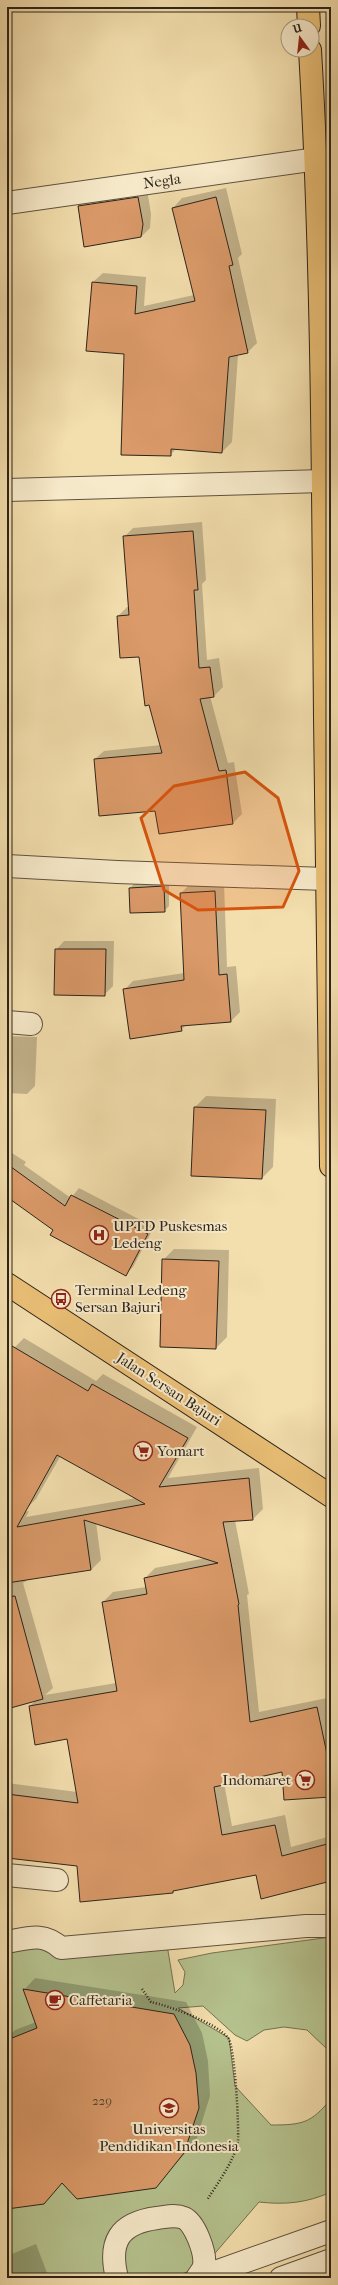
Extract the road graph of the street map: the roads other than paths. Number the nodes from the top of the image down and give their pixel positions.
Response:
1 (308, 7) edge
2 (309, 18) edge
3 (311, 58) edge
4 (317, 159) junction
5 (7, 203) edge
6 (325, 254) edge
7 (323, 481) junction
8 (7, 490) edge
9 (7, 866) edge
10 (326, 879) junction
11 (7, 1022) edge
12 (31, 1024) dead end
13 (330, 1037) edge
14 (331, 1166) edge
15 (7, 1284) edge
16 (331, 1496) edge
17 (7, 1875) edge
18 (57, 1880) dead end
19 (331, 1926) edge
20 (7, 1942) edge
21 (331, 2232) edge
22 (331, 2260) edge
23 (117, 2278) edge
24 (198, 2278) edge
25 (281, 2278) edge

1 - 2 main road
3 - 4 main road
4 - 5 street, Negla
4 - 6 main road
6 - 7 main road
7 - 8 street
7 - 10 main road
9 - 10 street
10 - 13 main road
11 - 12 street
13 - 14 main road
15 - 16 main road, Jalan Sersan Bajuri
17 - 18 street
19 - 20 street
21 - 24 street
22 - 25 street
23 - 24 street

